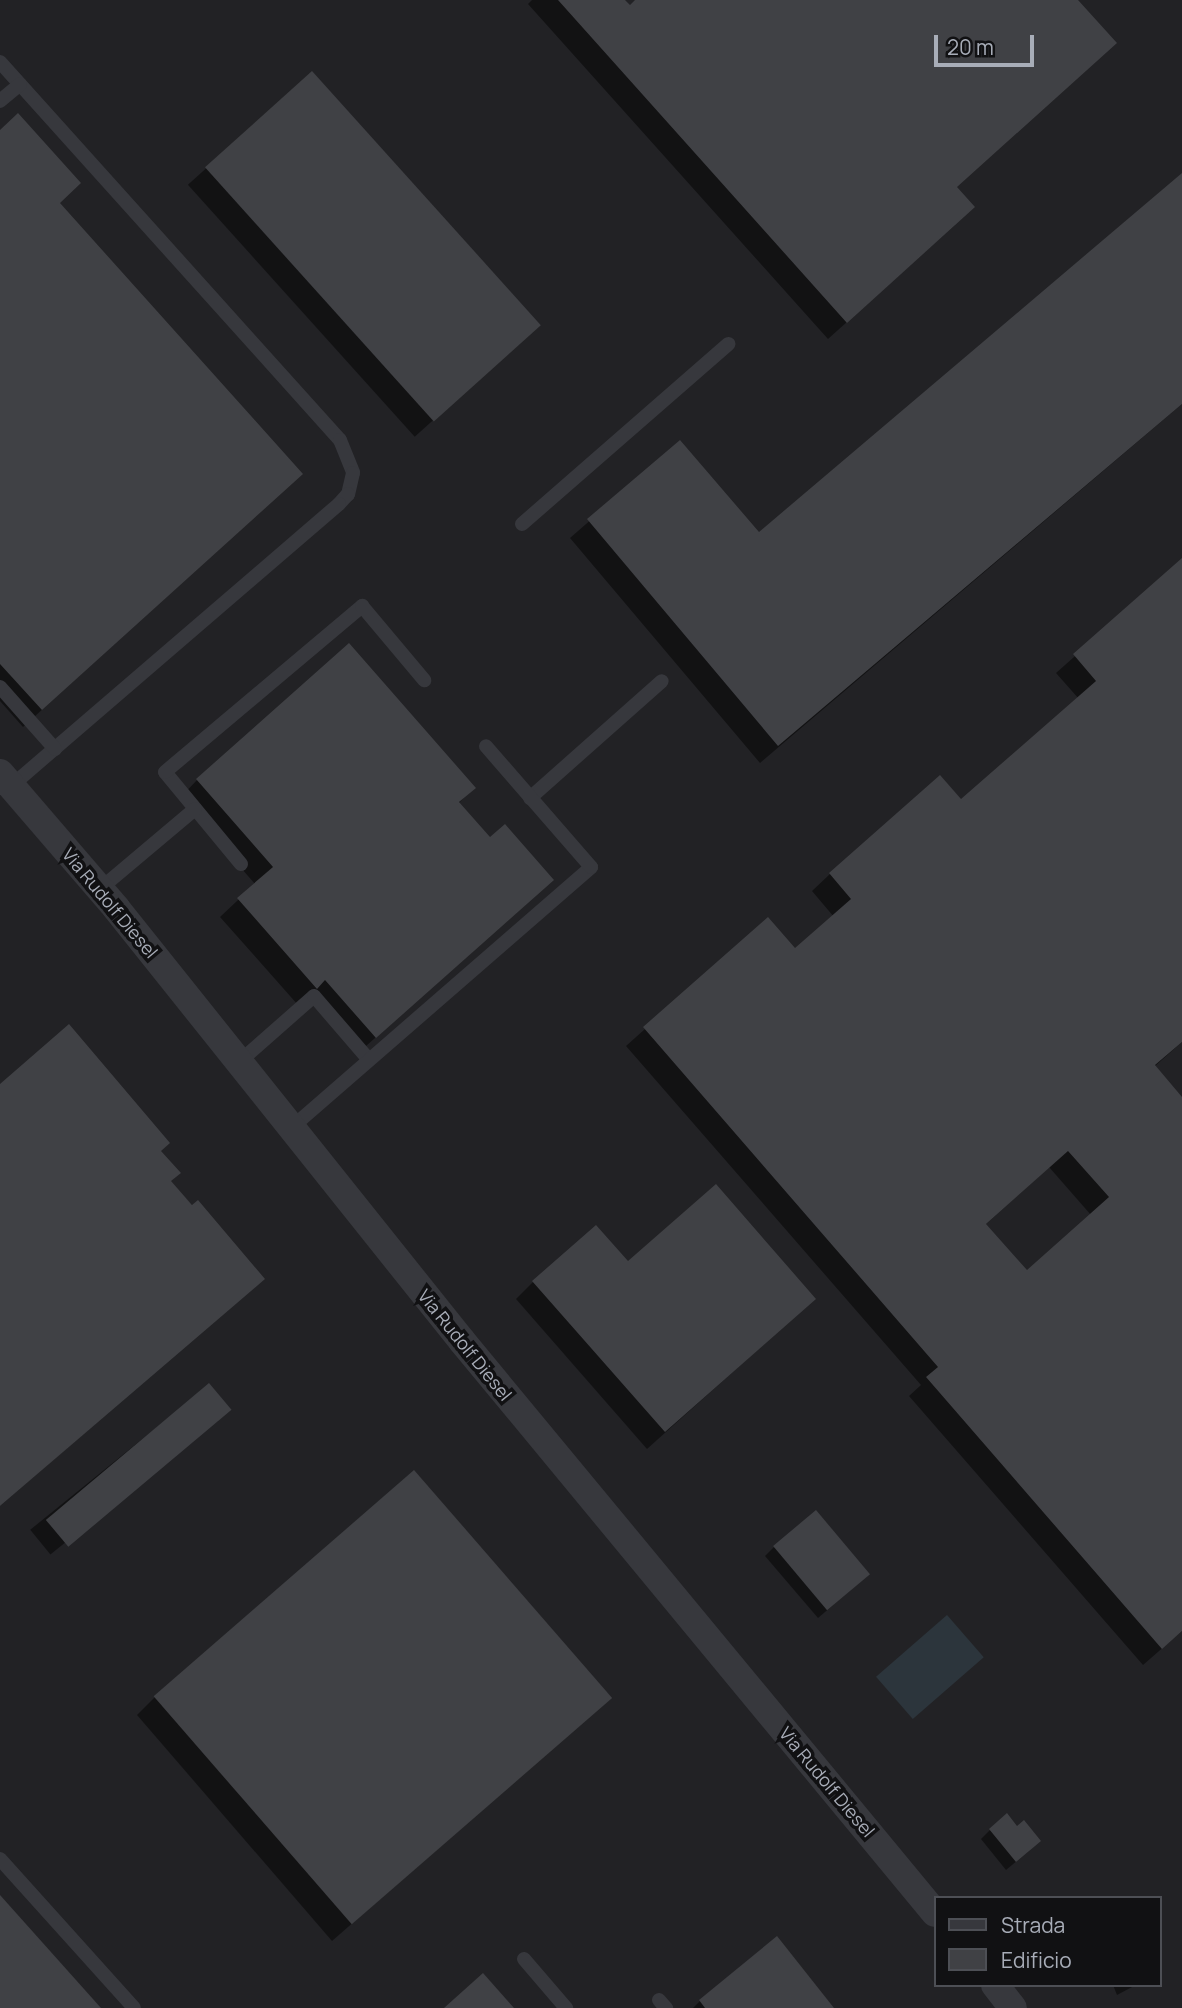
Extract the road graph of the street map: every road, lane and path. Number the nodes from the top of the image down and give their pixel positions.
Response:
1 (0, 62) edge
2 (20, 84) junction
3 (0, 101) edge
4 (728, 344) dead end
5 (522, 524) dead end
6 (424, 680) dead end
7 (662, 681) dead end
8 (0, 687) edge
9 (486, 746) dead end
10 (55, 749) junction
11 (6, 779) edge
12 (530, 798) junction
13 (195, 809) junction
14 (241, 864) dead end
15 (100, 889) junction
16 (369, 1060) junction
17 (238, 1063) junction
18 (290, 1129) junction
19 (0, 1858) edge
20 (934, 1912) edge
21 (524, 1959) dead end
22 (997, 1987) edge
23 (134, 2008) edge
24 (566, 2008) edge
25 (1013, 2008) edge

1 - 2 lane
2 - 3 lane
2 - 10 lane
4 - 5 lane
6 - 13 lane
7 - 12 lane
8 - 10 lane
9 - 12 lane
10 - 11 lane
11 - 15 street, Via Rudolf Diesel
12 - 16 lane
13 - 14 lane
13 - 15 lane
15 - 17 street, Via Rudolf Diesel
16 - 17 lane
16 - 18 lane
17 - 18 street, Via Rudolf Diesel
18 - 20 street, Via Rudolf Diesel
19 - 23 lane
21 - 24 lane
22 - 25 street

